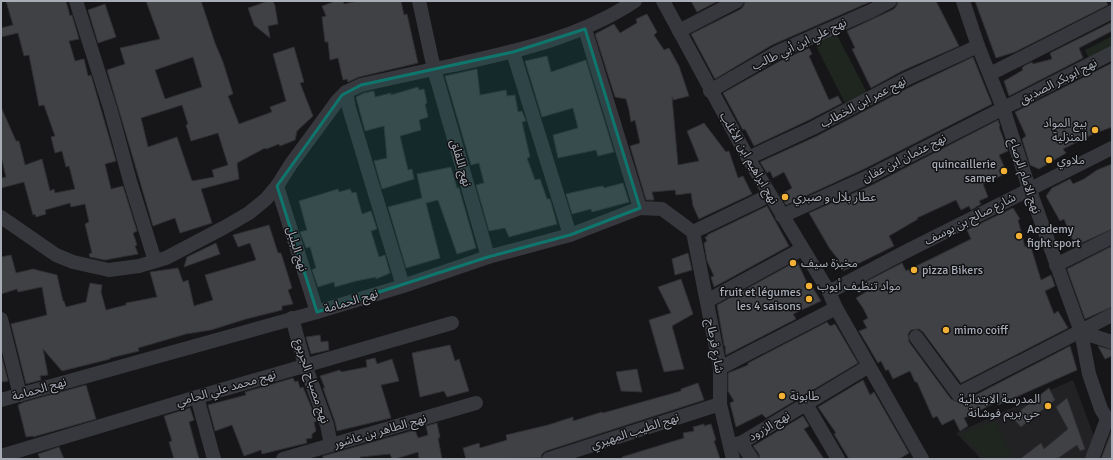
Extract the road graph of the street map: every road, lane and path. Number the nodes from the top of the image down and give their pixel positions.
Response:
1 (76, 1) edge
2 (419, 1) edge
3 (635, 1) edge
4 (663, 1) edge
5 (737, 1) edge
6 (890, 1) edge
7 (963, 1) edge
8 (1112, 12) edge
9 (585, 28) junction
10 (679, 30) junction
11 (978, 46) junction
12 (514, 52) junction
13 (1112, 53) edge
14 (434, 69) junction
15 (990, 74) junction
16 (710, 91) junction
17 (346, 92) junction
18 (1003, 108) junction
19 (1112, 148) edge
20 (748, 158) junction
21 (277, 186) junction
22 (1029, 188) junction
23 (770, 195) junction
24 (640, 208) junction
25 (782, 216) junction
26 (1, 217) edge
27 (693, 232) junction
28 (570, 235) junction
29 (1112, 237) edge
30 (802, 249) junction
31 (488, 257) junction
32 (155, 261) junction
33 (1056, 265) junction
34 (403, 286) junction
35 (829, 292) junction
36 (707, 302) junction
37 (836, 308) junction
38 (317, 312) junction
39 (1112, 314) edge
40 (292, 318) junction
41 (1, 319) edge
42 (452, 323) dead end
43 (1081, 332) junction
44 (916, 337) dead end
45 (1112, 342) edge
46 (305, 365) junction
47 (869, 366) junction
48 (720, 368) junction
49 (20, 395) junction
50 (197, 397) junction
51 (1, 400) edge
52 (476, 403) dead end
53 (720, 404) junction
54 (806, 404) junction
55 (1110, 420) edge
56 (735, 444) junction
57 (331, 445) junction
58 (27, 454) edge
59 (1, 456) edge
60 (214, 459) edge
61 (283, 459) edge
62 (550, 459) edge
63 (733, 459) edge
64 (752, 459) edge
65 (838, 459) edge
66 (922, 459) edge
67 (1092, 459) edge

1 - 32 street
2 - 14 street, نهج اللقلق
3 - 9 street
4 - 10 street, نهج ابراهيم ابن الأغلب
5 - 10 street
6 - 16 street, نهج علي ابن أبي طالب
7 - 11 street, نهج الامام الرصاع
8 - 15 street
9 - 12 street
9 - 24 street
10 - 16 street, نهج ابراهيم ابن الأغلب
11 - 15 street, نهج الامام الرصاع
11 - 20 street, نهج عمر ابن الخطاب
12 - 14 street
12 - 28 street
13 - 18 street, نهج ابوبكر الصديق
14 - 17 street
14 - 31 street, نهج اللقلق
15 - 18 street, نهج الامام الرصاع
16 - 20 street, نهج ابراهيم ابن الأغلب
17 - 21 street
17 - 34 street
18 - 22 street, نهج الامام الرصاع
18 - 25 street, نهج عثمان ابن عفان
19 - 22 street, شارع صالح بن يوسف
20 - 23 street, نهج ابراهيم ابن الأغلب
21 - 32 street
21 - 38 street, نهج البلبل
22 - 33 street, نهج الامام الرصاع
22 - 35 street, شارع صالح بن يوسف
23 - 25 street, نهج ابراهيم ابن الأغلب
23 - 27 street
24 - 27 street, نهج الحمامة
24 - 28 street, نهج الحمامة
25 - 30 street, نهج ابراهيم ابن الأغلب
26 - 32 street
27 - 36 street, شارع قرطاج
28 - 31 street, نهج الحمامة
29 - 33 street
30 - 35 street, نهج ابراهيم ابن الأغلب
30 - 36 street
31 - 34 street, نهج الحمامة
33 - 43 street, نهج الامام الرصاع
34 - 38 street, نهج الحمامة
35 - 37 street, نهج ابراهيم ابن الأغلب
36 - 48 street, شارع قرطاج
37 - 47 street, نهج ابراهيم ابن الأغلب
37 - 48 street
38 - 40 street, نهج الحمامة
39 - 43 street
40 - 46 street, نهج مصباح الجربوع
40 - 49 street, نهج الحمامة
41 - 49 street
42 - 46 street, نهج محمد علي الحامي
43 - 44 street
43 - 45 street
43 - 55 street, نهج الامام الرصاع
46 - 50 street, نهج محمد علي الحامي
46 - 57 street, نهج مصباح الجربوع
47 - 54 street, نهج الزرود
47 - 66 street, نهج ابراهيم ابن الأغلب
48 - 53 street, شارع قرطاج
49 - 51 street, نهج الحمامة
50 - 58 street, نهج محمد علي الحامي
50 - 60 street
52 - 57 street, نهج الطاهر بن عاشور
53 - 56 street, شارع قرطاج
53 - 62 street, نهج الطيب المهيري
54 - 56 street, نهج الزرود
54 - 65 street
55 - 67 street
56 - 63 street, شارع قرطاج
56 - 64 street
57 - 61 street, نهج الطاهر بن عاشور
58 - 59 street, نهج محمد علي الحامي

